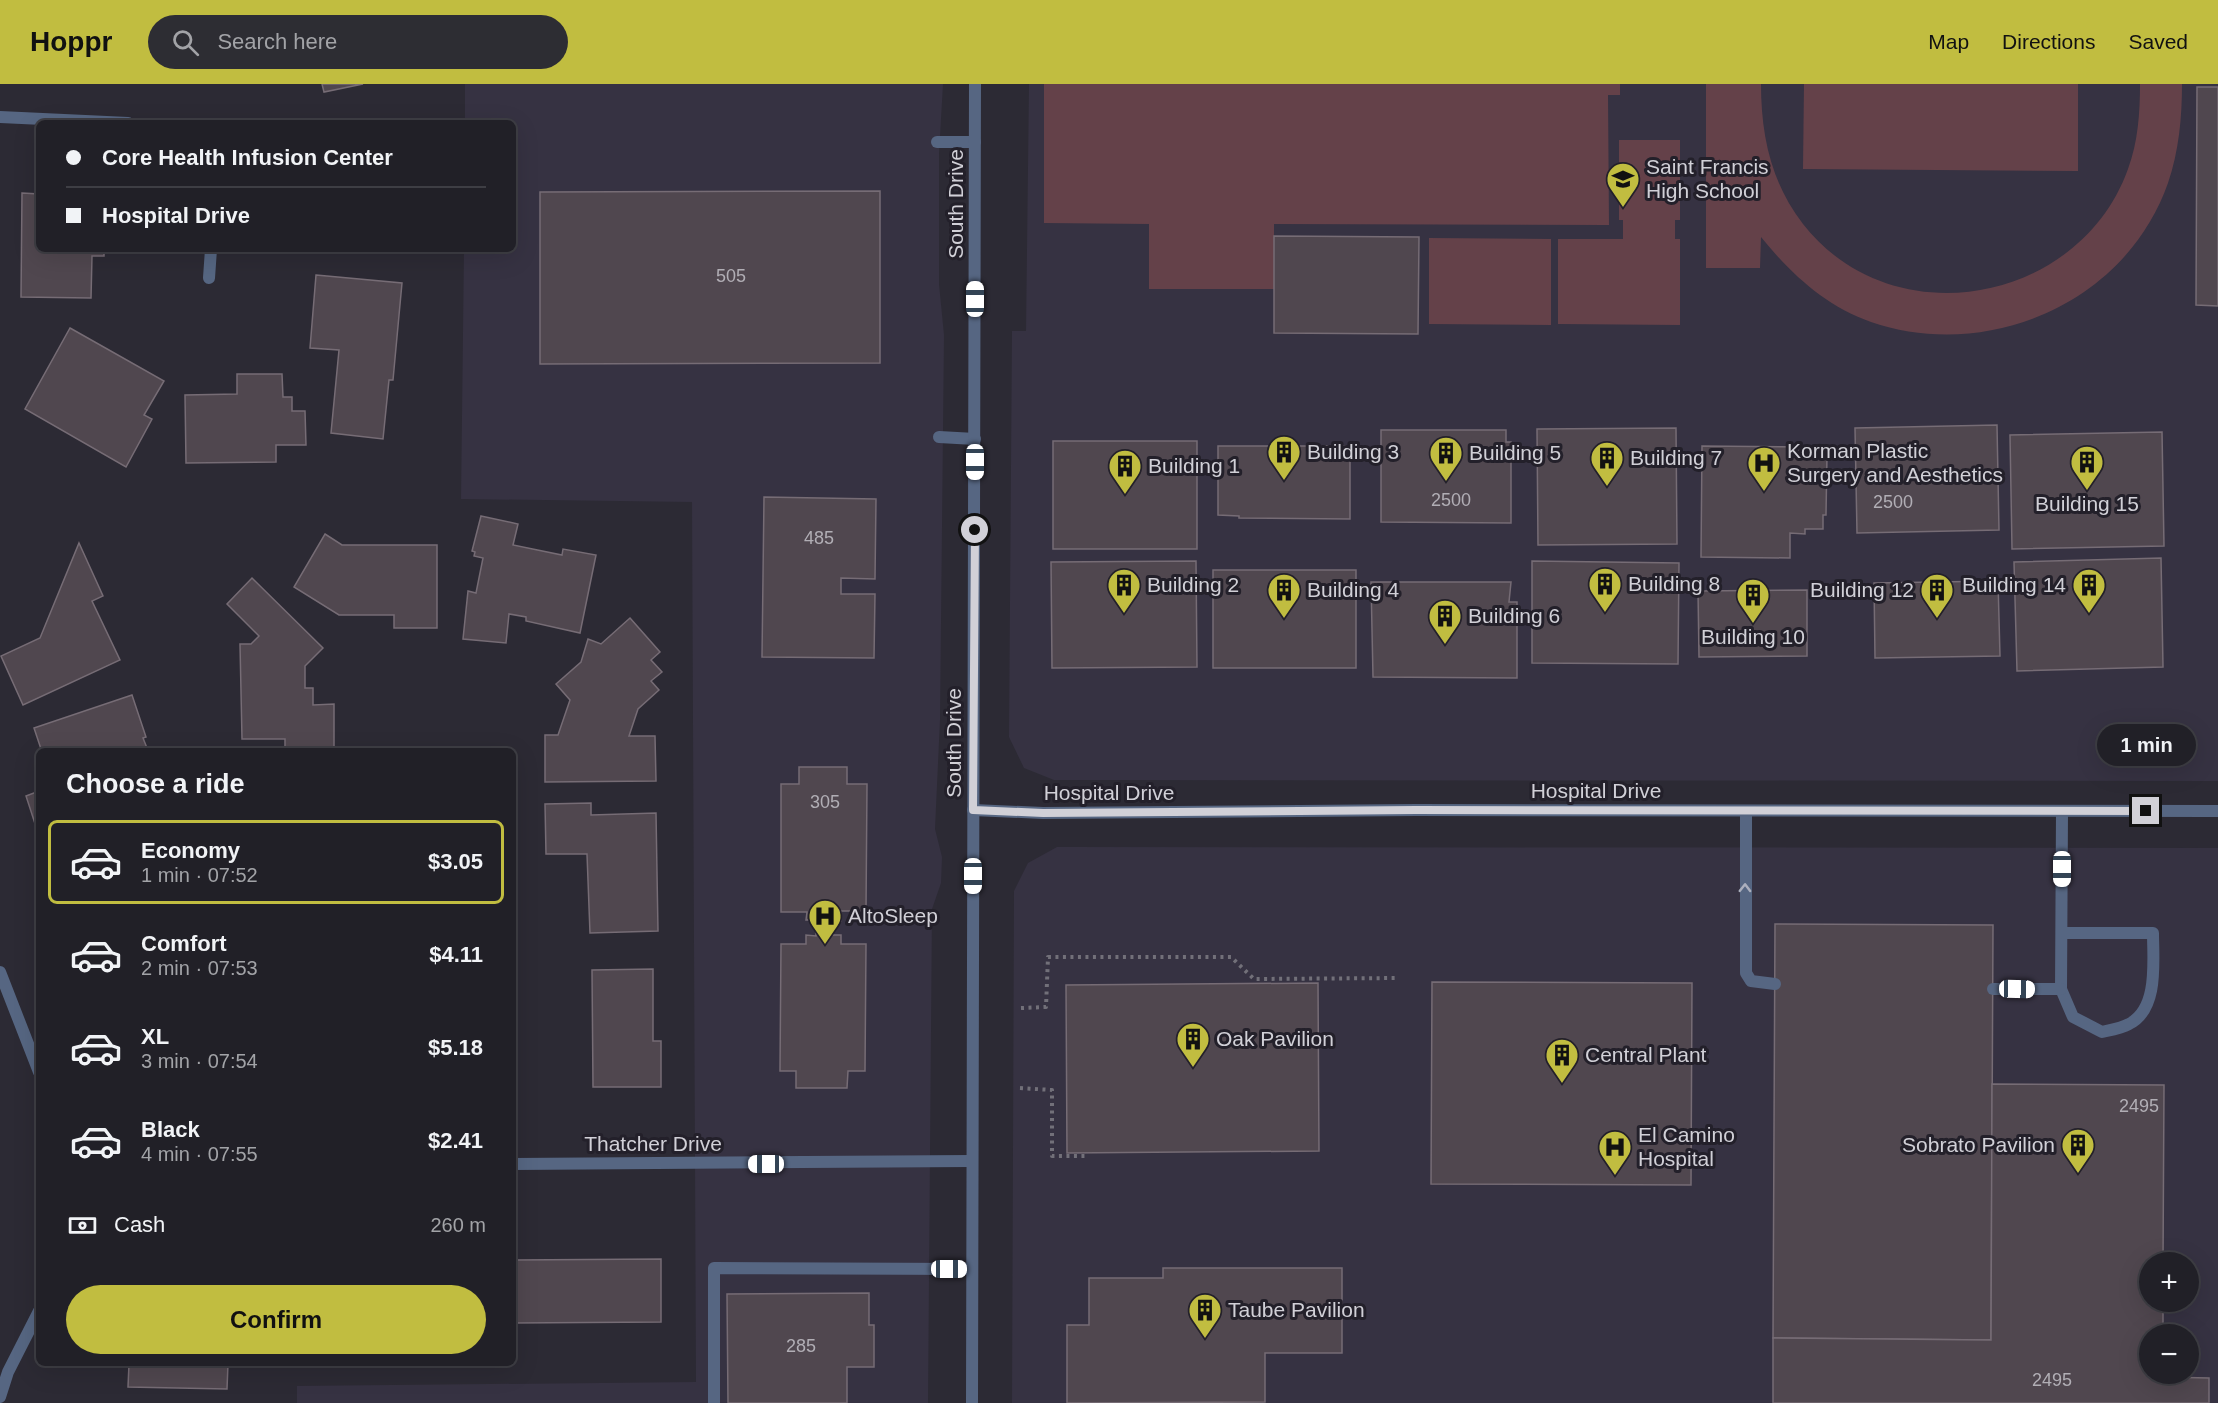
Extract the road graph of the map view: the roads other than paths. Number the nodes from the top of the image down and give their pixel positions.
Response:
1 (975, 84) edge
2 (0, 117) edge
3 (64, 120) edge
4 (937, 142) dead end
5 (975, 142) junction
6 (211, 252) edge
7 (209, 278) dead end
8 (939, 437) dead end
9 (975, 439) junction
10 (973, 810) junction
11 (2062, 811) junction
12 (1746, 812) junction
13 (2218, 812) edge
14 (2062, 933) junction
15 (0, 972) edge
16 (1775, 984) dead end
17 (1993, 989) dead end
18 (2061, 989) junction
19 (36, 1064) edge
20 (972, 1161) junction
21 (516, 1164) edge
22 (972, 1269) junction
23 (36, 1317) edge
24 (0, 1397) edge
25 (714, 1403) edge
26 (972, 1403) edge

1 - 5 street, South Drive
2 - 3 street
4 - 5 street
5 - 9 street, South Drive
6 - 7 street
8 - 9 street
9 - 10 street, South Drive
10 - 12 street, Hospital Drive
10 - 20 street, South Drive
11 - 12 street, Hospital Drive
11 - 13 street, Hospital Drive
11 - 14 street
16 -> 12 street
14 - 18 street
14 - 18 street
15 - 19 street
17 - 18 street
20 - 21 street, Thatcher Drive
20 - 22 street, South Drive
22 - 25 street
22 - 26 street, South Drive
23 - 24 street

